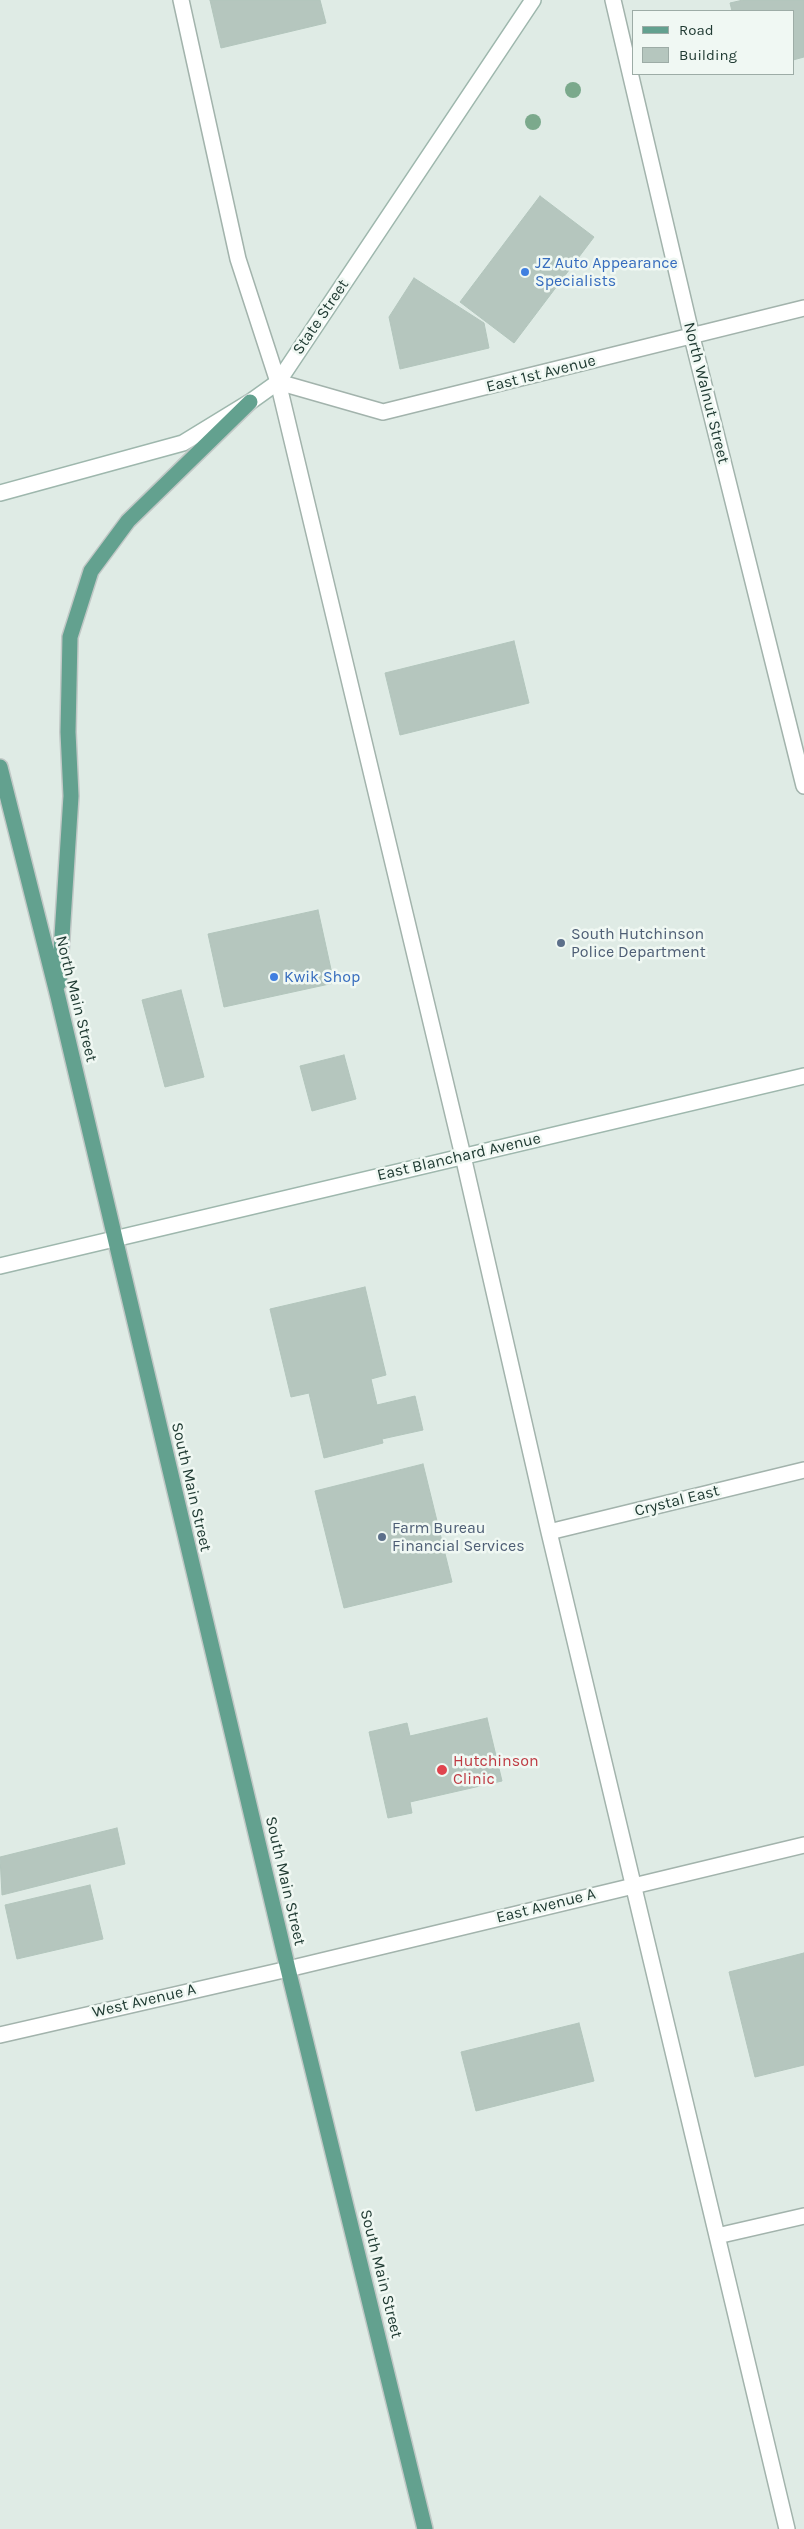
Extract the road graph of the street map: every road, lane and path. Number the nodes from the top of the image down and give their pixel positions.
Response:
1 (181, 0) edge
2 (533, 0) edge
3 (614, 0) edge
4 (804, 308) edge
5 (692, 337) junction
6 (278, 382) junction
7 (250, 402) junction
8 (0, 493) edge
9 (0, 767) edge
10 (804, 786) edge
11 (58, 997) junction
12 (804, 1076) edge
13 (464, 1156) junction
14 (114, 1240) junction
15 (0, 1266) edge
16 (804, 1470) edge
17 (549, 1532) junction
18 (804, 1844) edge
19 (634, 1885) junction
20 (288, 1969) junction
21 (0, 2035) edge
22 (804, 2216) edge
23 (717, 2236) junction
24 (426, 2529) edge
25 (787, 2529) edge

1 - 6 street
2 - 6 street, State Street
3 - 5 street, North Walnut Street
4 - 5 street, East 1st Avenue
5 - 6 street, East 1st Avenue
5 - 10 street, North Walnut Street
6 - 7 street, State Street
6 - 13 street
7 - 8 street, State Street
7 - 11 main road
9 - 11 main road, North Main Street
11 - 14 main road, North Main Street
12 - 13 street, East Blanchard Avenue
13 - 14 street, East Blanchard Avenue
13 - 17 street
14 - 15 street, East Blanchard Avenue
14 - 20 main road, South Main Street
16 - 17 street, Crystal East
17 - 19 street
18 - 19 street, East Avenue A
19 - 20 street, East Avenue A
19 - 23 street
20 - 21 street, West Avenue A
20 - 24 main road, South Main Street
22 - 23 street
23 - 25 street

